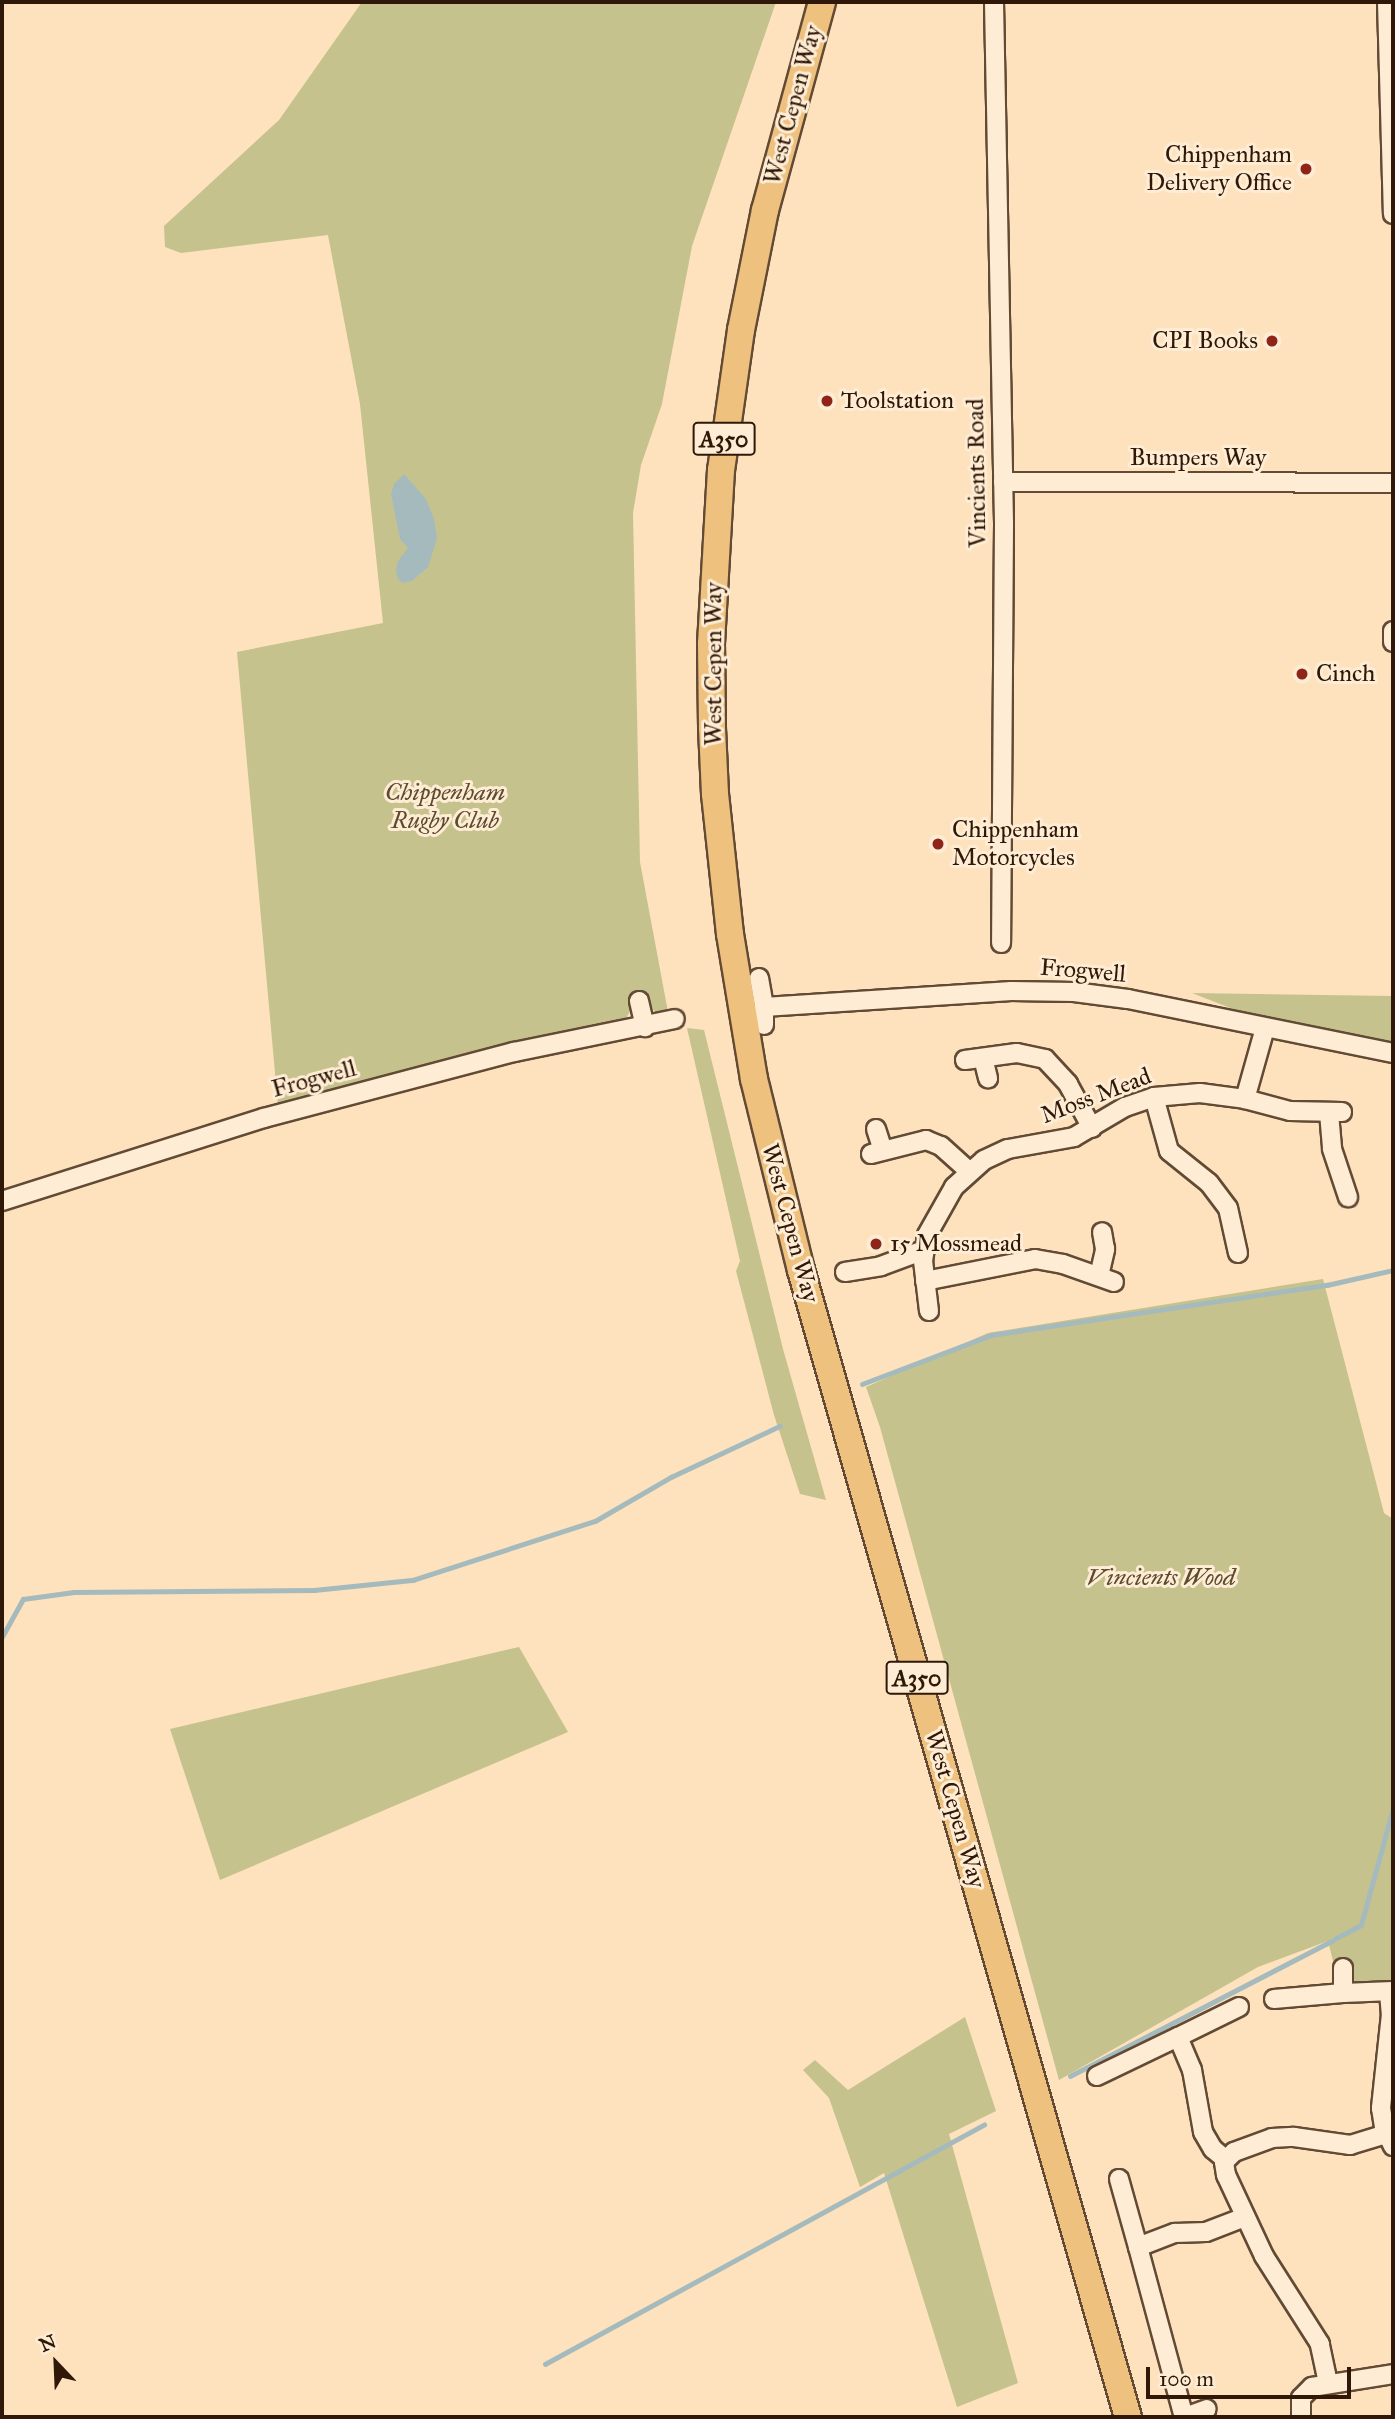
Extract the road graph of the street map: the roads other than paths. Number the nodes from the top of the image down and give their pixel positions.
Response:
1 (822, 2) edge
2 (994, 2) edge
3 (1387, 2) edge
4 (1393, 214) edge
5 (1003, 482) junction
6 (1393, 483) edge
7 (1393, 631) edge
8 (1393, 642) edge
9 (1001, 943) dead end
10 (759, 978) dead end
11 (639, 1002) dead end
12 (675, 1019) dead end
13 (645, 1027) junction
14 (1265, 1028) junction
15 (1393, 1053) edge
16 (988, 1078) dead end
17 (1154, 1097) junction
18 (1245, 1099) junction
19 (1092, 1128) junction
20 (876, 1129) dead end
21 (969, 1171) junction
22 (1340, 1190) dead end
23 (2, 1201) edge
24 (1102, 1232) dead end
25 (924, 1250) junction
26 (1238, 1253) dead end
27 (845, 1272) dead end
28 (925, 1281) junction
29 (929, 1311) dead end
30 (1343, 1968) dead end
31 (1391, 1992) edge
32 (1343, 1993) junction
33 (1274, 1999) dead end
34 (1239, 2007) dead end
35 (1178, 2037) junction
36 (1097, 2076) dead end
37 (1387, 2093) edge
38 (1390, 2140) edge
39 (1226, 2160) junction
40 (1119, 2179) dead end
41 (1245, 2217) junction
42 (1138, 2247) junction
43 (1393, 2375) edge
44 (1328, 2383) junction
45 (1207, 2409) dead end
46 (1128, 2417) edge
47 (1185, 2417) edge
48 (1301, 2417) edge

1 - 46 highway, West Cepen Way / A350
2 - 5 street, Vincients Road
3 - 4 street
5 - 6 street, Bumpers Way
5 - 9 street, Vincients Road
7 - 8 street
10 - 14 street, Frogwell
11 - 13 street
12 - 13 street, Frogwell
13 - 23 street, Frogwell
14 - 15 street, Frogwell
14 - 18 street
16 - 19 street
17 - 18 street, Moss Mead
17 - 19 street, Moss Mead
17 - 26 street
18 - 22 street, Moss Mead
19 - 21 street, Moss Mead
20 - 21 street
21 - 25 street, Moss Mead
24 - 28 street
25 - 27 street
25 - 28 street, Moss Mead
28 - 29 street, Moss Mead
30 - 32 street
31 - 32 street
31 - 37 street
32 - 33 street
34 - 35 street
35 - 36 street
35 - 39 street
37 - 38 street
38 - 39 street
39 - 41 street
40 - 42 street
41 - 42 street
41 - 44 street
42 - 47 street
43 - 44 street
44 - 48 street
45 - 47 street

